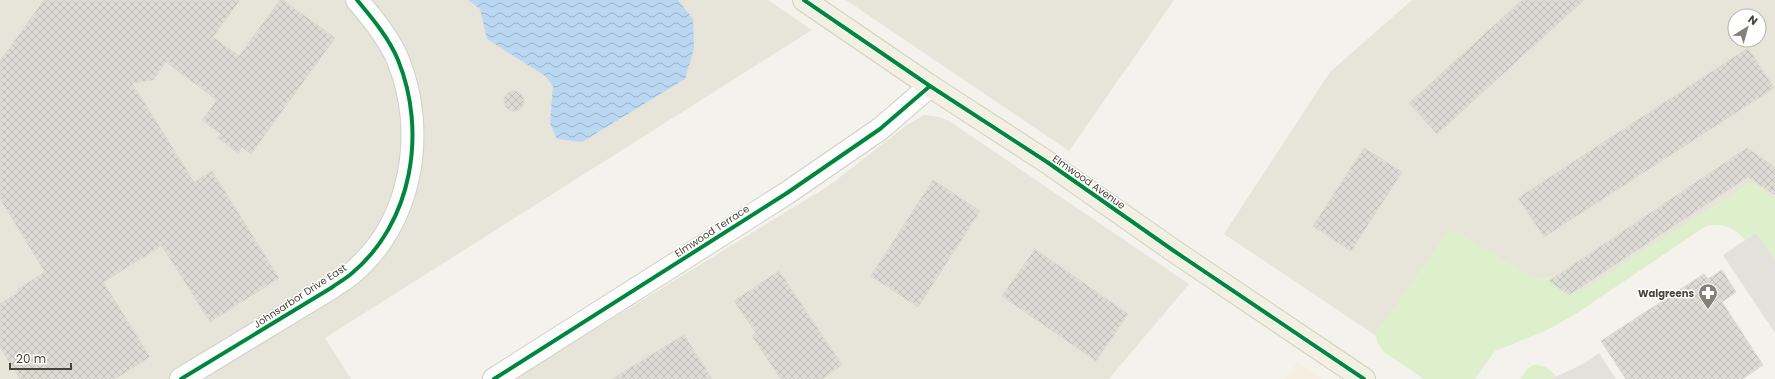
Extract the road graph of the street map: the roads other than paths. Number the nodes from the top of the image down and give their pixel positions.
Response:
1 (357, 0) edge
2 (804, 0) edge
3 (930, 86) junction
4 (181, 379) edge
5 (494, 379) edge
6 (1364, 379) edge

1 - 4 street, Johnsarbor Drive East
2 - 3 main road, Elmwood Avenue
3 - 5 street, Elmwood Terrace
3 - 6 main road, Elmwood Avenue

